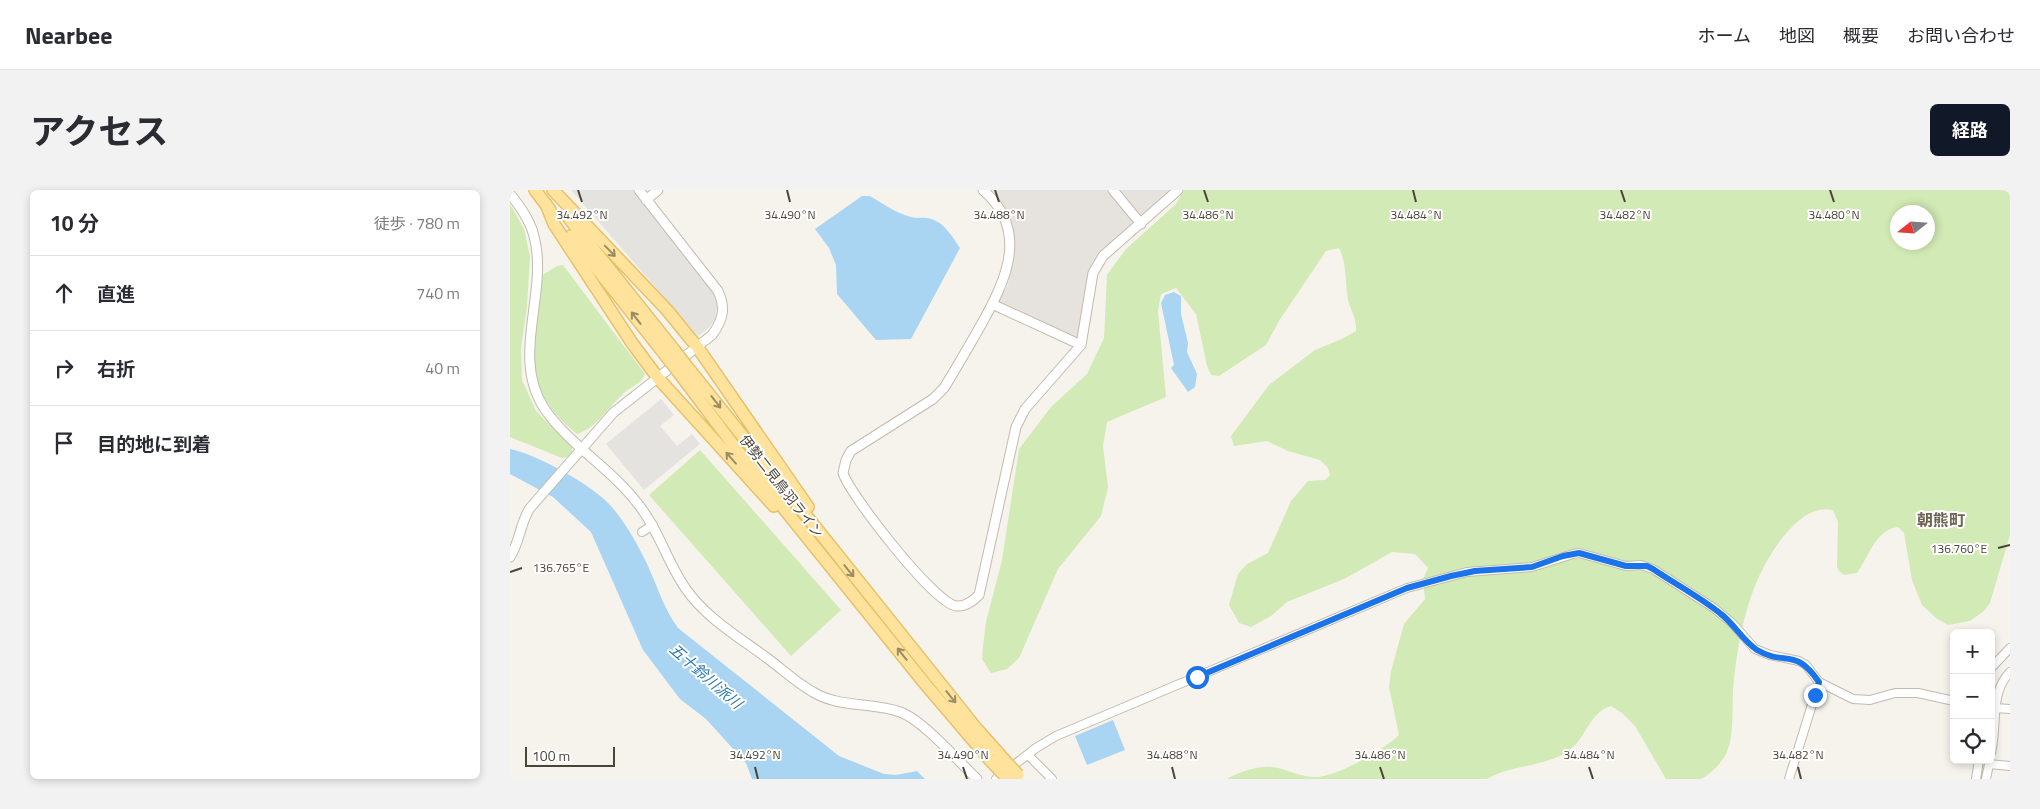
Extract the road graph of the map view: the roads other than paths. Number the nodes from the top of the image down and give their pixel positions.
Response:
1 (535, 190) edge
2 (547, 190) edge
3 (553, 190) edge
4 (639, 190) edge
5 (658, 190) edge
6 (983, 190) edge
7 (1113, 190) edge
8 (1178, 190) edge
9 (510, 194) edge
10 (646, 200) junction
11 (546, 204) junction
12 (1140, 224) junction
13 (992, 304) junction
14 (1081, 345) junction
15 (698, 348) junction
16 (670, 354) junction
17 (681, 367) junction
18 (658, 378) junction
19 (582, 449) junction
20 (653, 525) junction
21 (642, 532) dead end
22 (828, 543) junction
23 (510, 557) edge
24 (847, 584) junction
25 (2010, 648) edge
26 (1995, 664) edge
27 (2010, 672) edge
28 (1819, 682) junction
29 (1950, 700) edge
30 (1995, 708) joint
31 (2010, 709) edge
32 (1028, 755) junction
33 (994, 756) junction
34 (1979, 764) edge
35 (1989, 764) edge
36 (2010, 766) edge
37 (1016, 778) edge
38 (977, 779) edge
39 (996, 779) edge
40 (1052, 779) edge
41 (1789, 779) edge
42 (1976, 779) edge
43 (1986, 779) edge

1 - 11 main road, 伊勢二見鳥羽ライン
2 - 16 main road, 伊勢二見鳥羽ライン
3 -> 15 main road
4 - 10 street
5 - 10 street
6 - 13 street
7 - 12 street
8 - 12 street
9 - 19 street
10 - 15 street
16 -> 11 main road, 伊勢二見鳥羽ライン
11 - 18 main road
12 - 14 street
13 - 14 street
13 - 14 street
15 - 18 street
15 - 22 main road
16 - 17 main road, 伊勢二見鳥羽ライン, bridge
17 -> 22 main road, 伊勢二見鳥羽ライン
17 - 24 main road, 伊勢二見鳥羽ライン
18 - 19 street
24 -> 18 main road
19 - 20 street
19 - 23 street
20 - 21 street
20 - 38 street
22 -> 33 main road, 伊勢二見鳥羽ライン
33 -> 24 main road, 伊勢二見鳥羽ライン
25 - 26 street
27 - 30 street
28 - 29 street
28 - 32 street
28 - 41 street
30 - 31 street
32 - 39 street
32 - 40 street
33 - 37 main road, 伊勢二見鳥羽ライン, bridge
34 - 42 street
35 - 36 street
35 - 43 street

